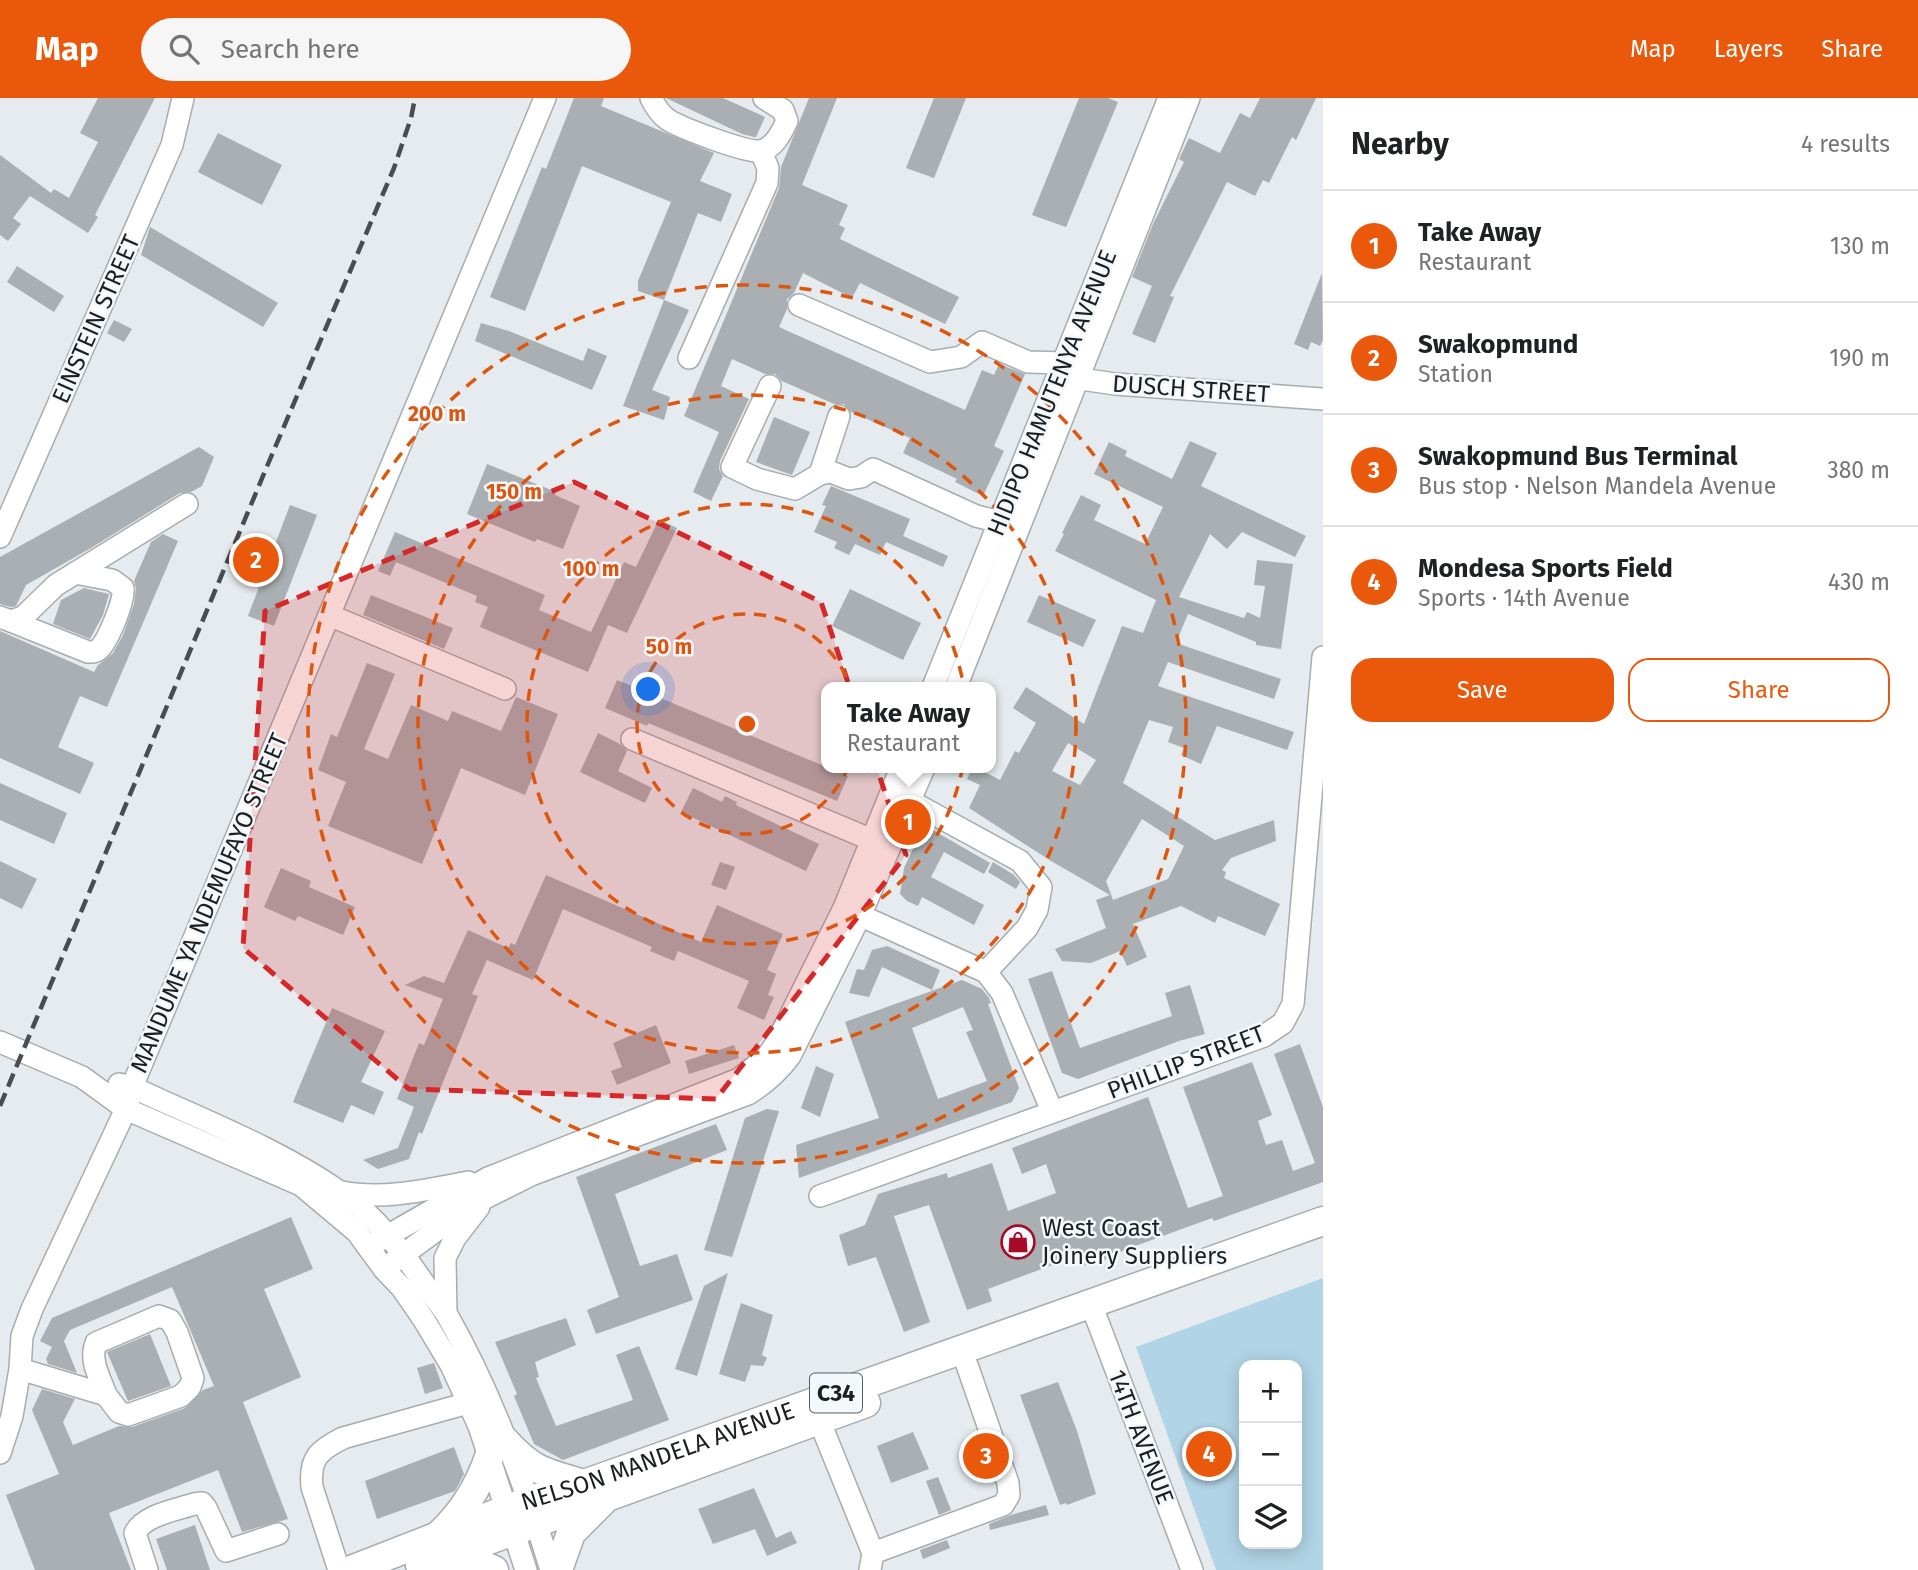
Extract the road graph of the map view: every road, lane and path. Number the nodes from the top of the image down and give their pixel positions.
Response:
1 (183, 98) edge
2 (545, 98) edge
3 (652, 98) edge
4 (764, 98) edge
5 (1169, 98) edge
6 (1189, 98) edge
7 (761, 152) junction
8 (799, 305) dead end
9 (690, 358) dead end
10 (1068, 373) junction
11 (770, 386) dead end
12 (1323, 399) edge
13 (839, 416) dead end
14 (820, 474) junction
15 (187, 504) dead end
16 (1000, 522) junction
17 (0, 537) edge
18 (75, 573) junction
19 (329, 615) junction
20 (6, 619) edge
21 (1323, 657) edge
22 (935, 682) edge
23 (958, 682) edge
24 (505, 690) dead end
25 (632, 739) dead end
26 (899, 773) edge
27 (921, 773) edge
28 (910, 801) junction
29 (872, 840) junction
30 (852, 912) junction
31 (986, 972) junction
32 (0, 1042) edge
33 (82, 1077) junction
34 (132, 1087) junction
35 (126, 1109) junction
36 (1052, 1111) junction
37 (489, 1186) junction
38 (342, 1192) junction
39 (820, 1196) dead end
40 (1323, 1221) edge
41 (386, 1235) junction
42 (1323, 1240) edge
43 (368, 1247) junction
44 (403, 1252) junction
45 (384, 1269) junction
46 (1094, 1312) junction
47 (446, 1313) junction
48 (967, 1366) junction
49 (20, 1369) junction
50 (106, 1395) junction
51 (468, 1403) junction
52 (819, 1420) junction
53 (497, 1449) junction
54 (0, 1452) edge
55 (597, 1490) junction
56 (520, 1516) junction
57 (278, 1534) dead end
58 (439, 1548) junction
59 (872, 1562) edge
60 (148, 1570) edge
61 (339, 1570) edge
62 (351, 1570) edge
63 (405, 1570) edge
64 (494, 1570) edge
65 (526, 1570) edge
66 (551, 1570) edge
67 (558, 1570) edge
68 (1192, 1570) edge

1 - 17 street, EINSTEIN STREET
2 - 19 street, MANDUME YA NDEMUFAYO STREET
3 - 7 street
4 - 7 street
5 - 10 street, HIDIPO HAMUTENYA AVENUE
6 - 10 street, HIDIPO HAMUTENYA AVENUE
7 - 9 street
8 - 10 street, DUSCH STREET
10 - 12 street, DUSCH STREET
10 - 16 street, HIDIPO HAMUTENYA AVENUE
10 - 23 street, HIDIPO HAMUTENYA AVENUE
11 - 14 street
13 - 14 street
14 - 16 street
15 - 18 street
16 - 22 street, HIDIPO HAMUTENYA AVENUE
18 - 20 street
18 - 20 street
19 - 24 street
19 - 34 street, MANDUME YA NDEMUFAYO STREET
21 - 36 street, PHILLIP STREET
25 - 29 street
26 - 29 street
27 - 28 street
28 - 30 street
28 - 31 street
29 - 30 street
30 - 31 street
30 - 37 street
31 - 36 street
32 - 33 street
33 - 34 street
33 - 35 street, MANDUME YA NDEMUFAYO STREET
34 - 35 street
34 - 38 street, MANDUME YA NDEMUFAYO STREET
35 - 43 street, MANDUME YA NDEMUFAYO STREET
35 - 49 street
36 - 39 street, PHILLIP STREET
37 - 38 street
37 - 41 street
37 - 44 street
37 - 47 street
38 - 41 street, MANDUME YA NDEMUFAYO STREET
40 - 46 main road, NELSON MANDELA AVENUE / C34
41 - 43 street
41 - 44 street, MANDUME YA NDEMUFAYO STREET
42 - 46 main road, NELSON MANDELA AVENUE / C34
43 - 45 street, MANDUME YA NDEMUFAYO STREET
44 - 45 street
44 - 47 street, MANDUME YA NDEMUFAYO STREET
45 - 51 street, MANDUME YA NDEMUFAYO STREET
46 - 48 main road, NELSON MANDELA AVENUE / C34
46 - 55 main road, NELSON MANDELA AVENUE / C34
46 - 68 street, 14TH AVENUE
47 - 53 street, MANDUME YA NDEMUFAYO STREET
48 - 52 main road, NELSON MANDELA AVENUE / C34
48 - 59 street
49 - 50 street
49 - 54 street
50 - 50 street
51 - 53 street, MANDUME YA NDEMUFAYO STREET
51 - 61 street
52 - 55 main road, NELSON MANDELA AVENUE / C34
52 - 59 street
53 - 55 main road
53 - 56 street, MANDUME YA NDEMUFAYO STREET
53 - 58 main road
55 - 56 main road, NELSON MANDELA AVENUE / C34
55 - 67 main road
56 - 58 main road, NELSON MANDELA AVENUE / C34
56 - 65 street, MANDUME YA NDEMUFAYO STREET
56 - 66 street, MANDUME YA NDEMUFAYO STREET
57 - 60 street
58 - 62 main road, NELSON MANDELA AVENUE / C34
58 - 63 main road, NELSON MANDELA AVENUE / C34
58 - 64 main road

